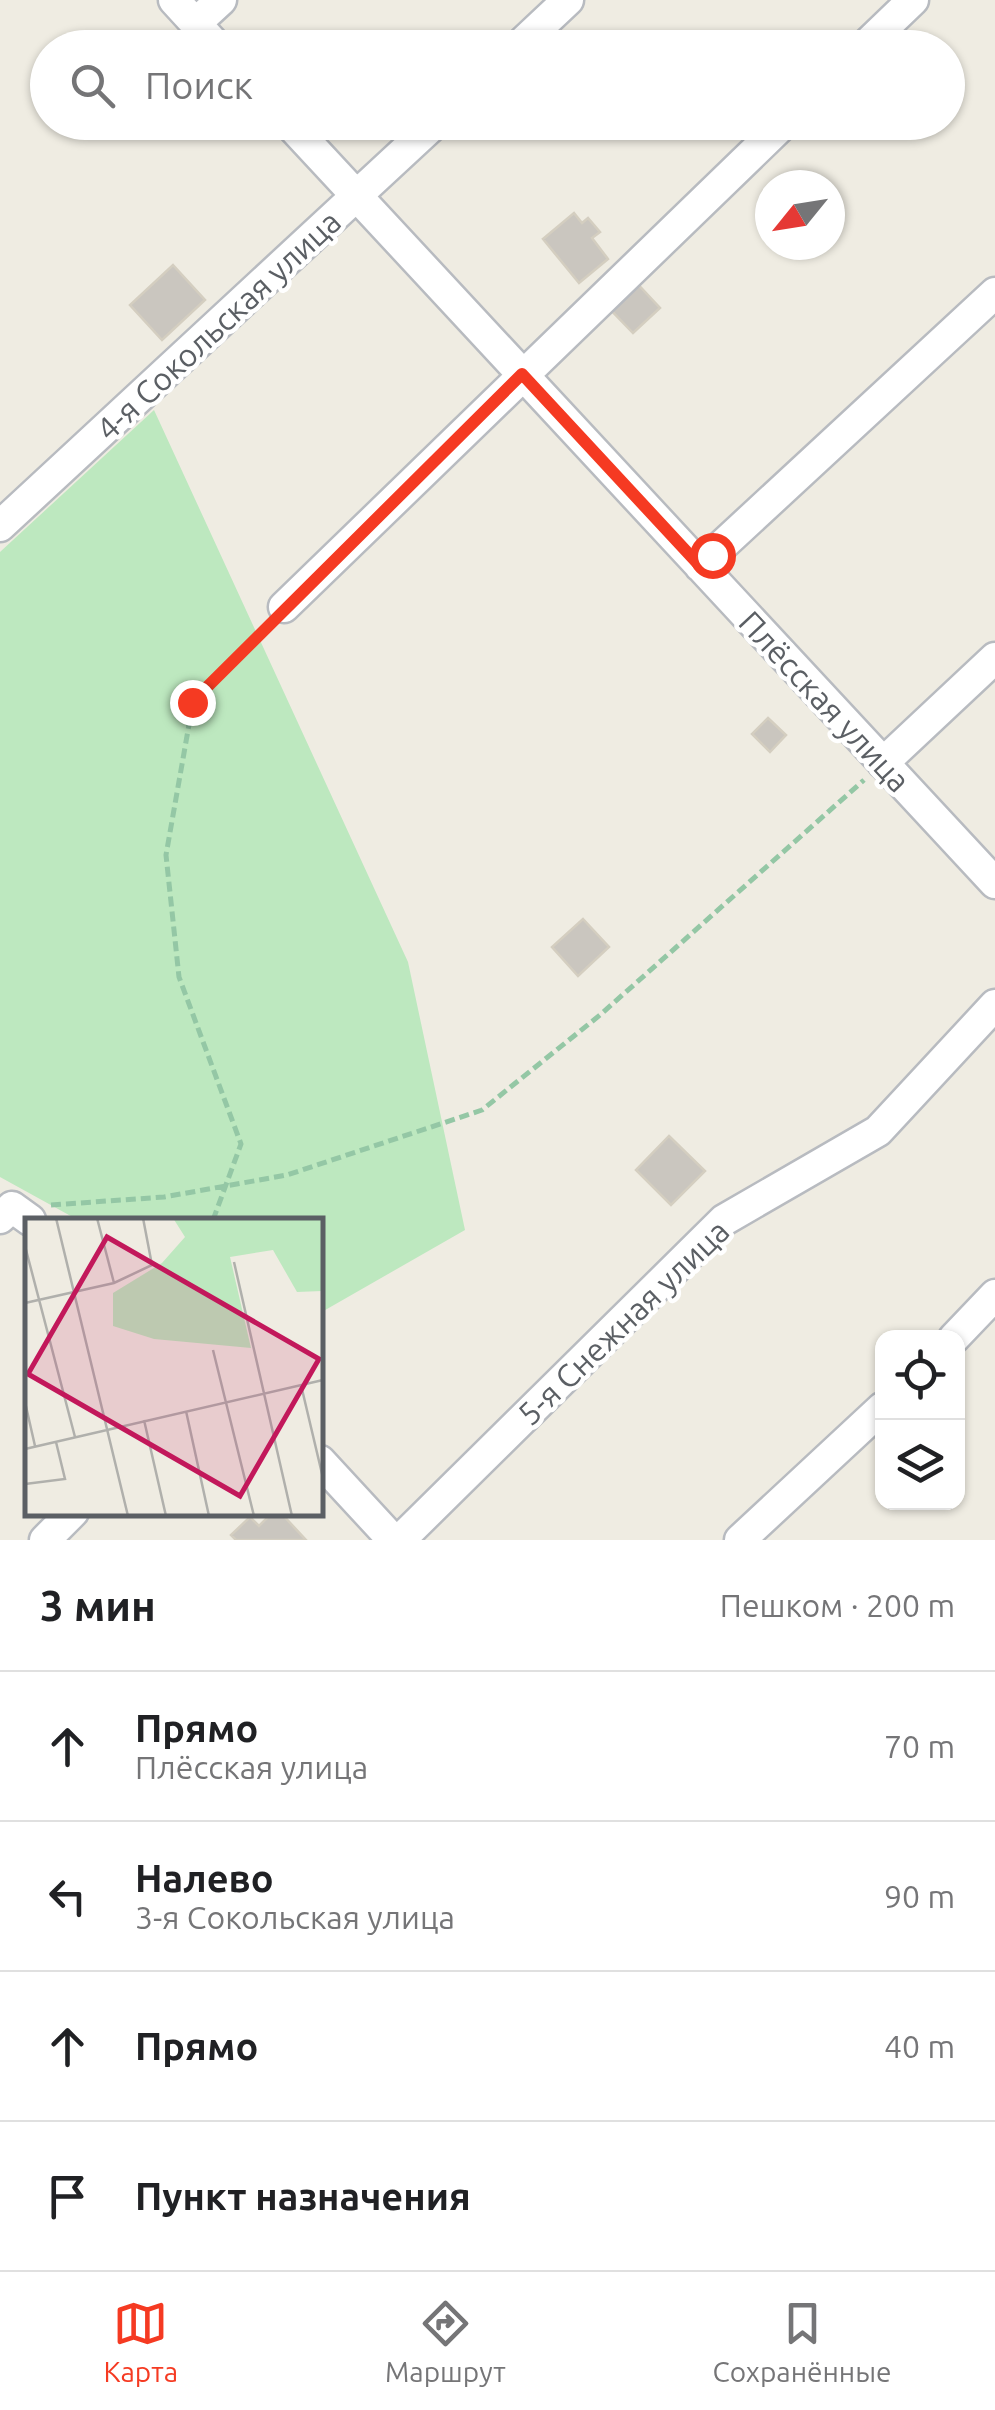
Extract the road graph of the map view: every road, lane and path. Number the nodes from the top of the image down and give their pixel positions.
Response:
1 (174, 0) edge
2 (221, 0) edge
3 (568, 0) edge
4 (913, 0) edge
5 (196, 24) junction
6 (202, 30) edge
7 (536, 30) edge
8 (882, 30) edge
9 (305, 140) edge
10 (417, 140) edge
11 (766, 140) edge
12 (357, 196) junction
13 (995, 293) edge
14 (522, 374) junction
15 (0, 526) edge
16 (700, 566) junction
17 (284, 607) joint
18 (995, 658) edge
19 (883, 763) junction
20 (995, 883) edge
21 (995, 1005) edge
22 (229, 1185) junction
23 (14, 1215) edge
24 (214, 1218) edge
25 (995, 1295) edge
26 (962, 1330) edge
27 (875, 1415) edge
28 (322, 1463) edge
29 (70, 1515) edge
30 (45, 1540) edge
31 (396, 1540) edge
32 (740, 1540) edge

1 - 5 street
2 - 5 street
3 - 7 street
4 - 8 street
5 - 6 street
9 - 12 street, Плёсская улица
10 - 12 street, 4-я Сокольская улица
11 - 14 street
12 - 14 street, Плёсская улица
12 - 15 street, 4-я Сокольская улица
13 - 16 street
14 - 16 street, Плёсская улица
14 - 17 street
16 - 19 street, Плёсская улица
17 - 22 path
18 - 19 street
19 - 20 street, Плёсская улица
19 - 22 path
21 - 31 street, 5-я Снежная улица
22 - 23 path
22 - 24 path
25 - 26 street
27 - 32 street
28 - 31 street
29 - 30 street

